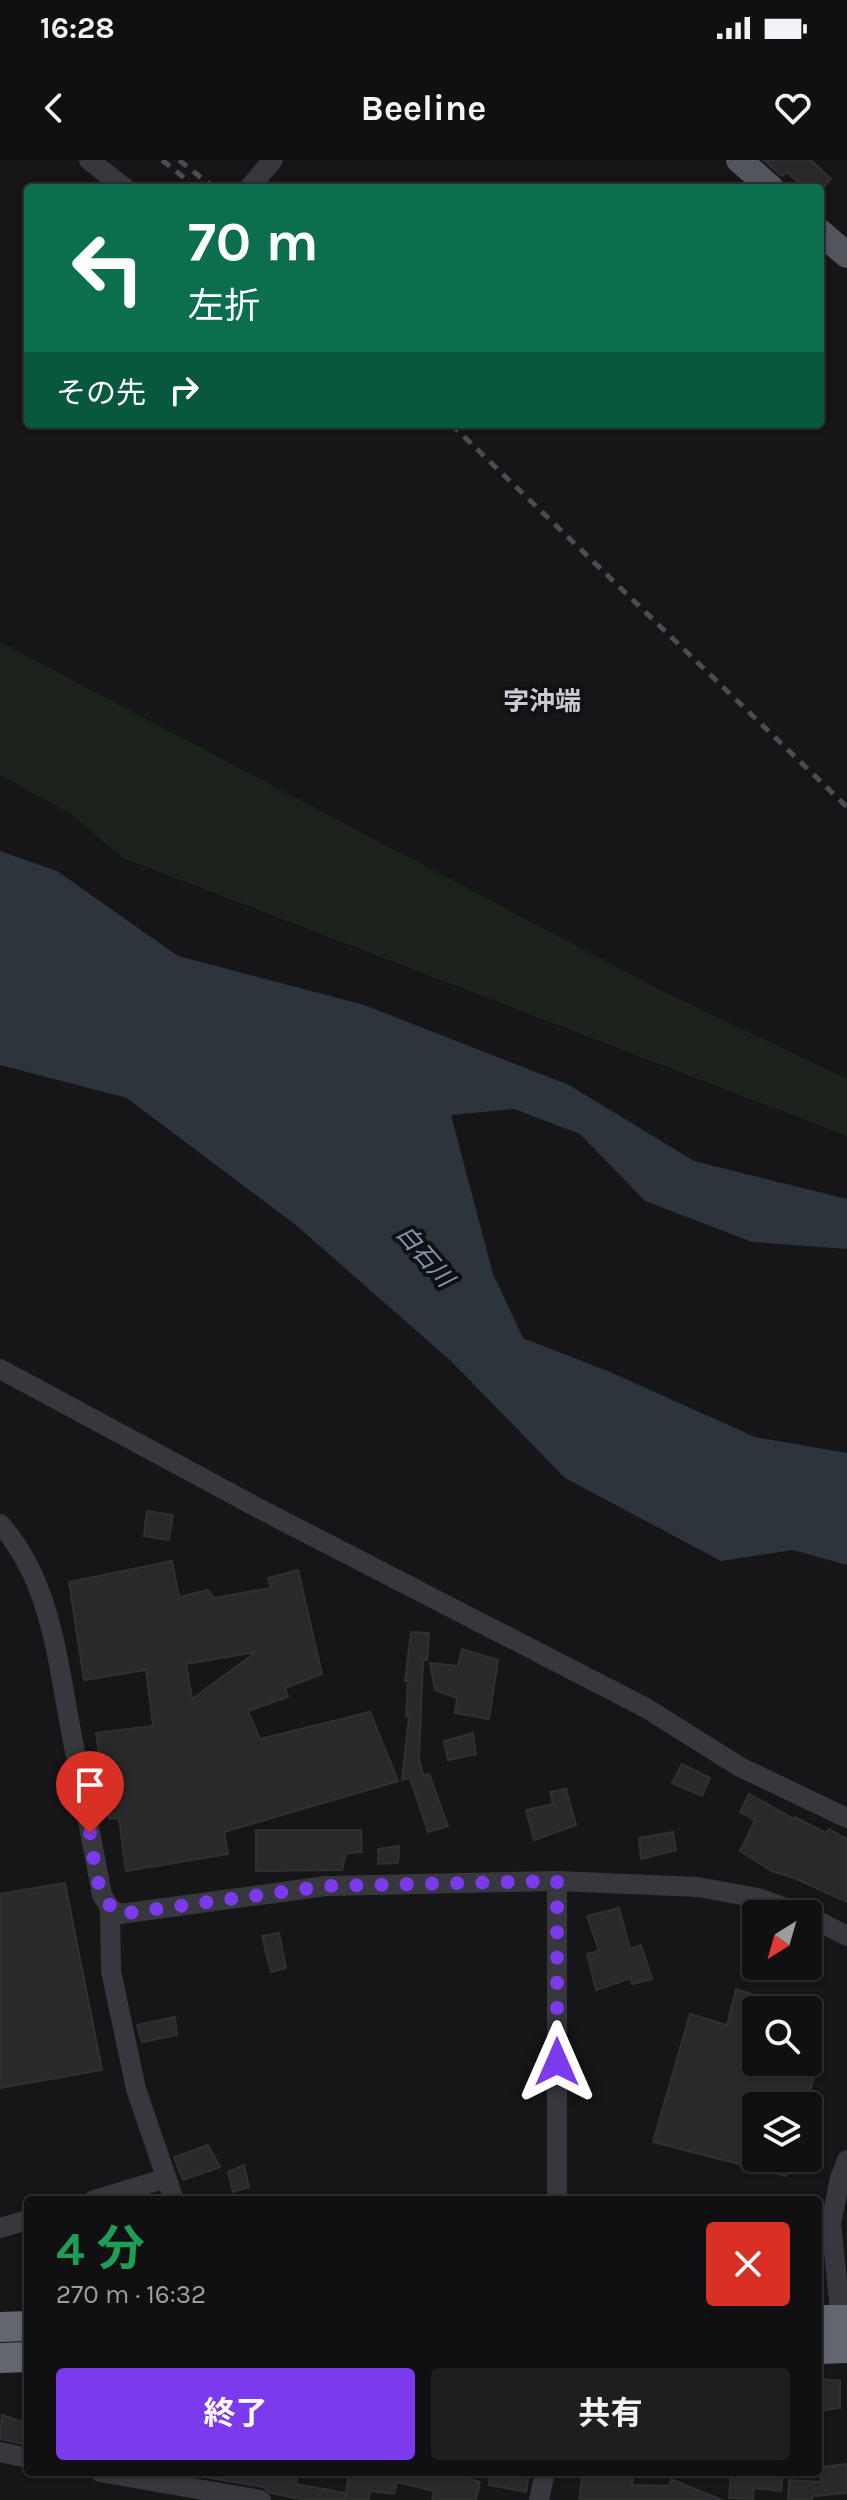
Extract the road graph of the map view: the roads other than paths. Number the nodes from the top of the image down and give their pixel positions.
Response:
1 (89, 160) edge
2 (273, 160) edge
3 (739, 160) edge
4 (120, 184) edge
5 (252, 184) edge
6 (766, 184) edge
7 (824, 235) edge
8 (847, 255) edge
9 (0, 1369) edge
10 (0, 1524) edge
11 (847, 1818) edge
12 (557, 1881) junction
13 (764, 1900) edge
14 (110, 1908) junction
15 (822, 1923) edge
16 (847, 1936) edge
17 (847, 2160) edge
18 (167, 2178) junction
19 (107, 2196) edge
20 (173, 2196) edge
21 (557, 2196) edge
22 (24, 2221) edge
23 (0, 2228) edge
24 (24, 2326) edge
25 (0, 2327) edge
26 (840, 2331) edge
27 (822, 2346) edge
28 (24, 2357) edge
29 (847, 2357) edge
30 (0, 2358) edge
31 (0, 2452) edge
32 (24, 2457) edge
33 (121, 2476) edge
34 (544, 2476) edge
35 (175, 2486) edge
36 (261, 2500) edge
37 (539, 2500) edge

1 - 4 street
2 - 5 street
3 - 6 main road
7 - 8 main road
9 - 11 street
10 - 14 street
12 - 13 street
12 - 14 street
12 - 21 street
14 - 18 street
15 - 16 street
17 - 26 street
18 - 19 street
18 - 20 street
22 - 23 street
24 - 25 highway
26 - 27 highway
26 - 29 street
28 - 30 highway
31 - 32 street
33 - 35 street
34 - 37 street
35 - 36 street

